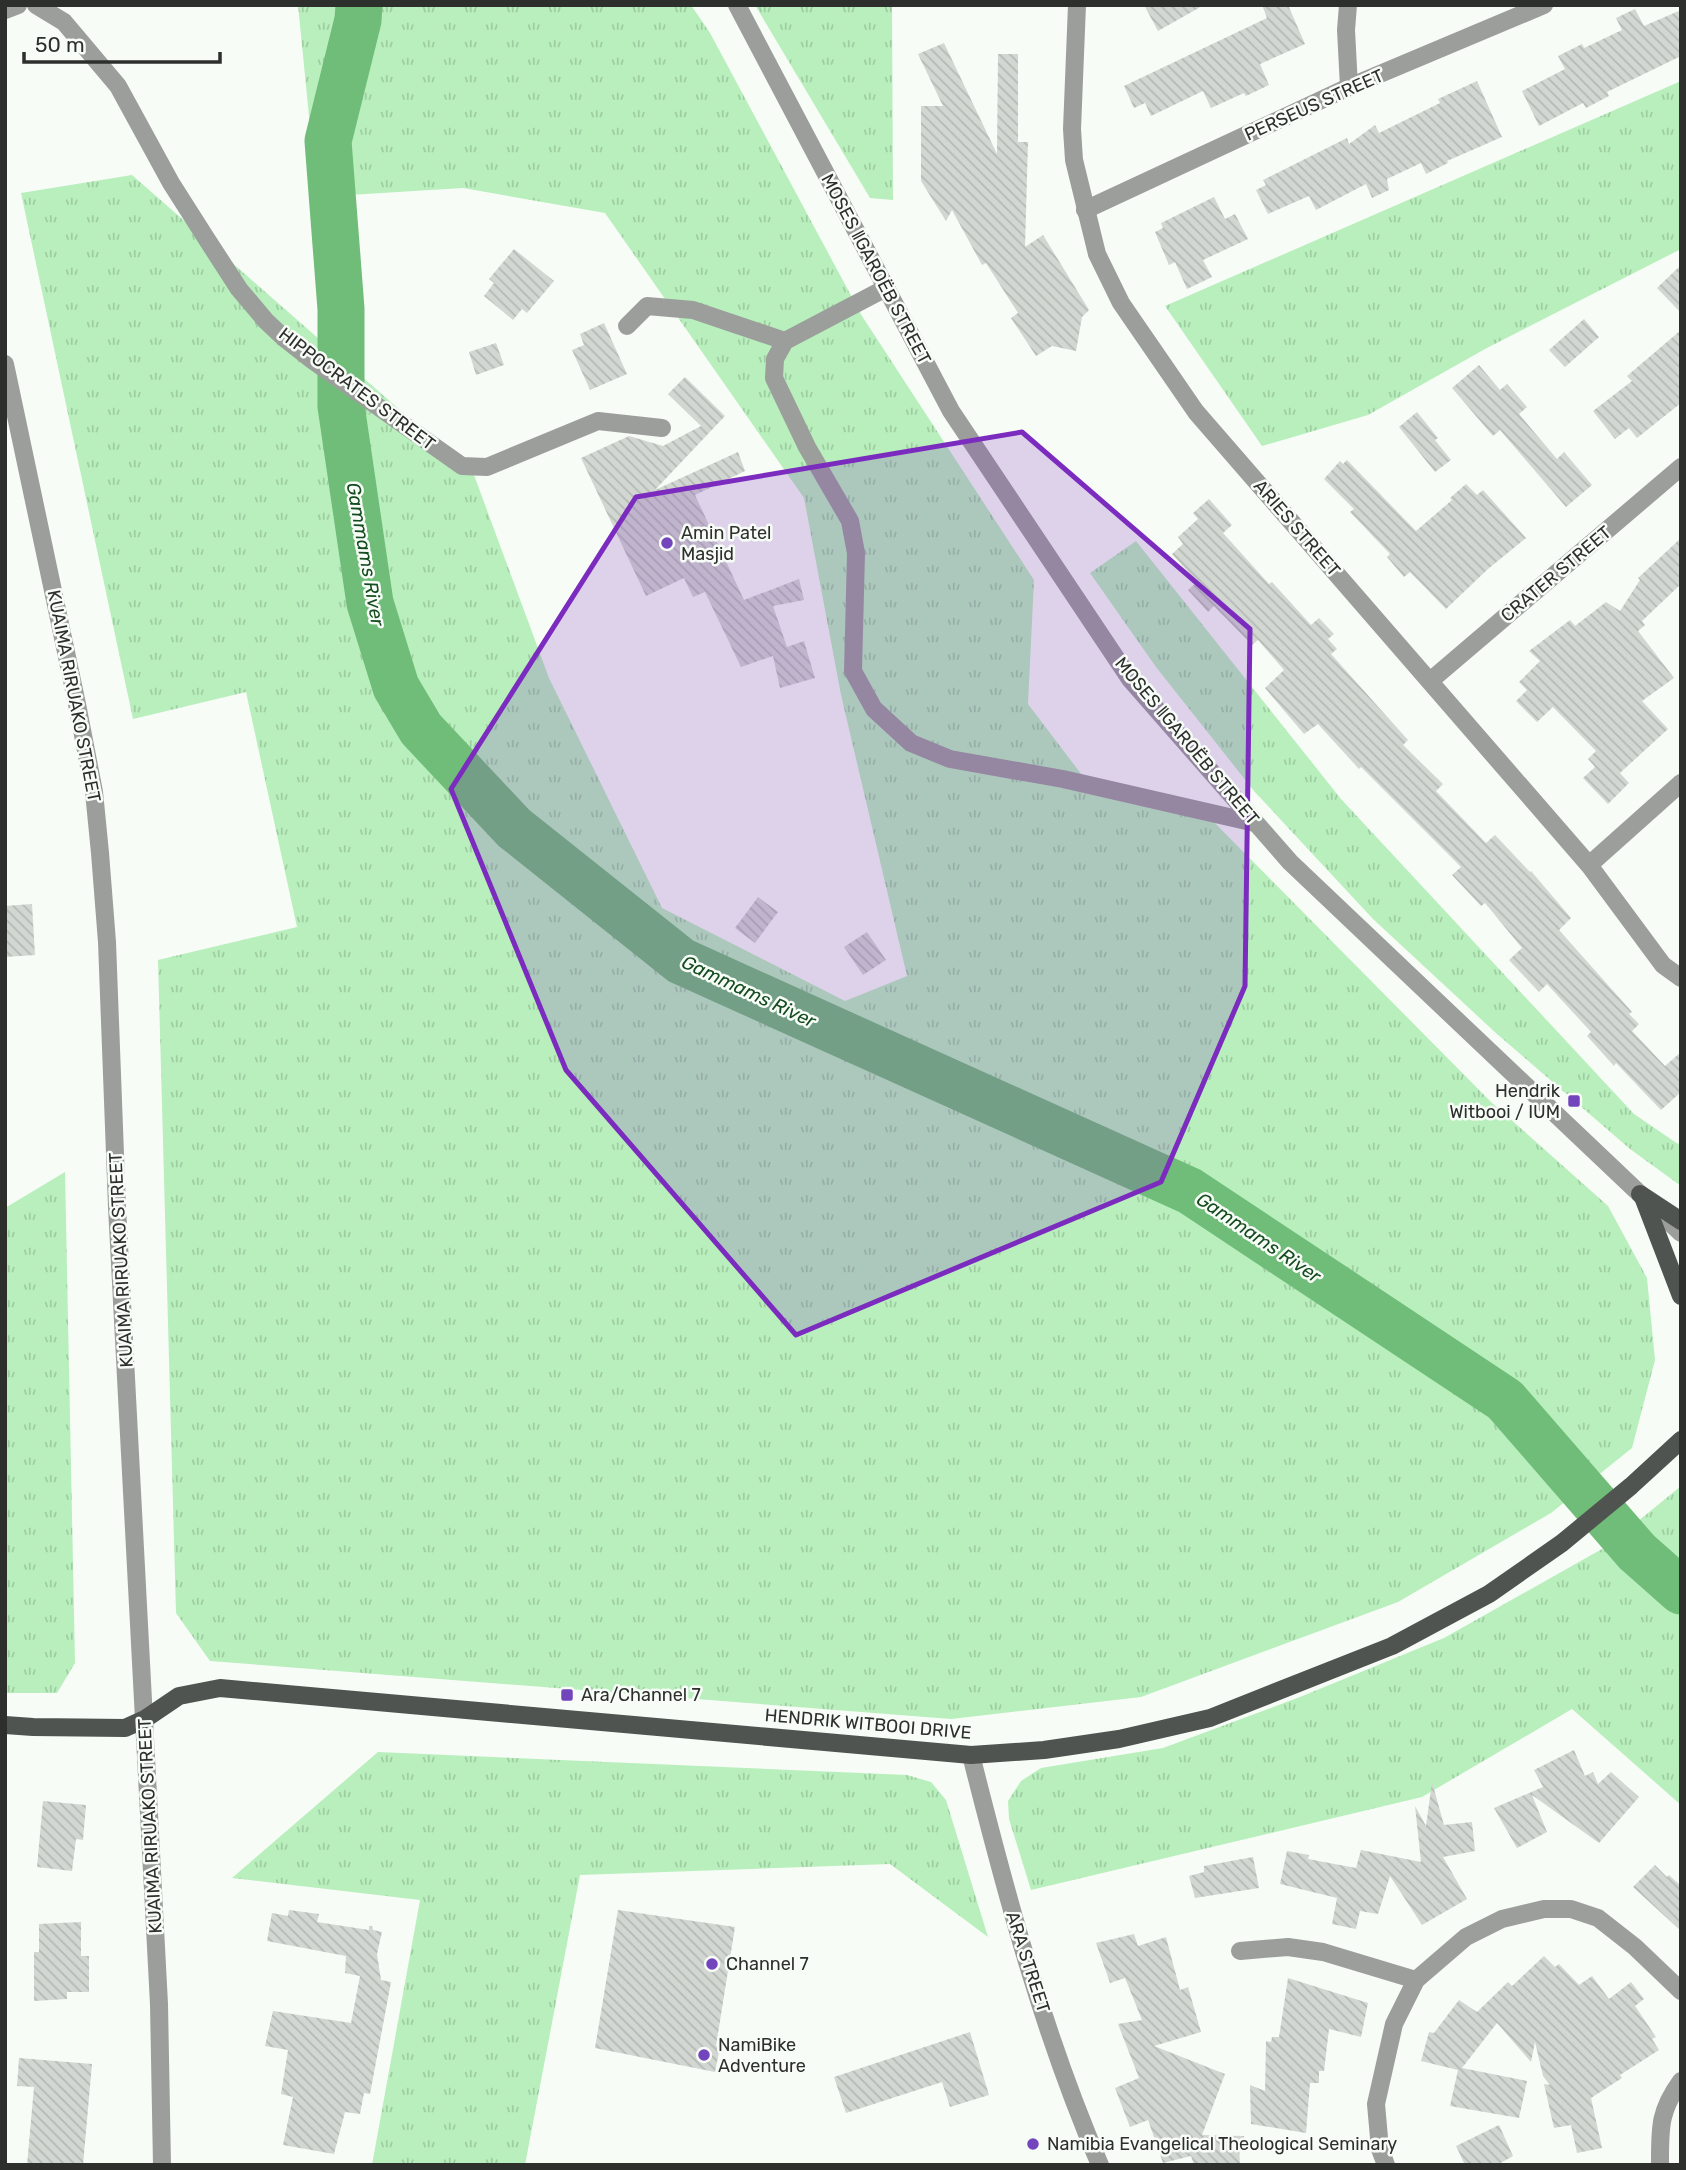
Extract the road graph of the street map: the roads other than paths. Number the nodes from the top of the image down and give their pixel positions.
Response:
1 (18, 5) edge
2 (36, 5) edge
3 (737, 5) edge
4 (1076, 5) edge
5 (1348, 5) edge
6 (1544, 5) edge
7 (5, 10) edge
8 (1349, 87) junction
9 (1085, 210) junction
10 (886, 288) junction
11 (627, 326) dead end
12 (785, 341) junction
13 (5, 364) edge
14 (663, 428) dead end
15 (1681, 467) edge
16 (1430, 681) junction
17 (1681, 783) edge
18 (1255, 823) junction
19 (1589, 865) junction
20 (1681, 978) edge
21 (1640, 1195) junction
22 (1681, 1221) edge
23 (1681, 1233) edge
24 (1681, 1296) edge
25 (1677, 1443) edge
26 (145, 1719) junction
27 (5, 1725) edge
28 (971, 1755) junction
29 (1240, 1951) dead end
30 (1416, 1980) junction
31 (1681, 1991) edge
32 (1681, 2081) edge
33 (163, 2165) edge
34 (1100, 2165) edge
35 (1386, 2165) edge
36 (1661, 2165) edge

1 - 7 street
2 - 14 street, HIPPOCRATES STREET
3 - 10 street, MOSES ǁGAROËB STREET
4 - 9 street, ARIES STREET
5 - 8 street
6 - 8 street, PERSEUS STREET
8 - 9 street, PERSEUS STREET
9 - 16 street, ARIES STREET
10 - 12 street
10 - 18 street, MOSES ǁGAROËB STREET
11 - 12 street
12 - 18 street
13 - 26 street, KUAIMA RIRUAKO STREET
15 - 16 street, CRATER STREET
16 - 19 street, ARIES STREET
17 - 19 street
18 - 21 street, MOSES ǁGAROËB STREET
19 - 20 street, ARIES STREET
21 - 22 main road
21 - 23 street, MOSES ǁGAROËB STREET
21 - 24 main road
25 - 28 main road, HENDRIK WITBOOI DRIVE
26 - 27 main road, HENDRIK WITBOOI DRIVE
26 - 28 main road, HENDRIK WITBOOI DRIVE
26 - 33 street, KUAIMA RIRUAKO STREET
28 - 34 street, ARA STREET
29 - 30 street
30 - 31 street
30 - 35 street
32 - 36 street

